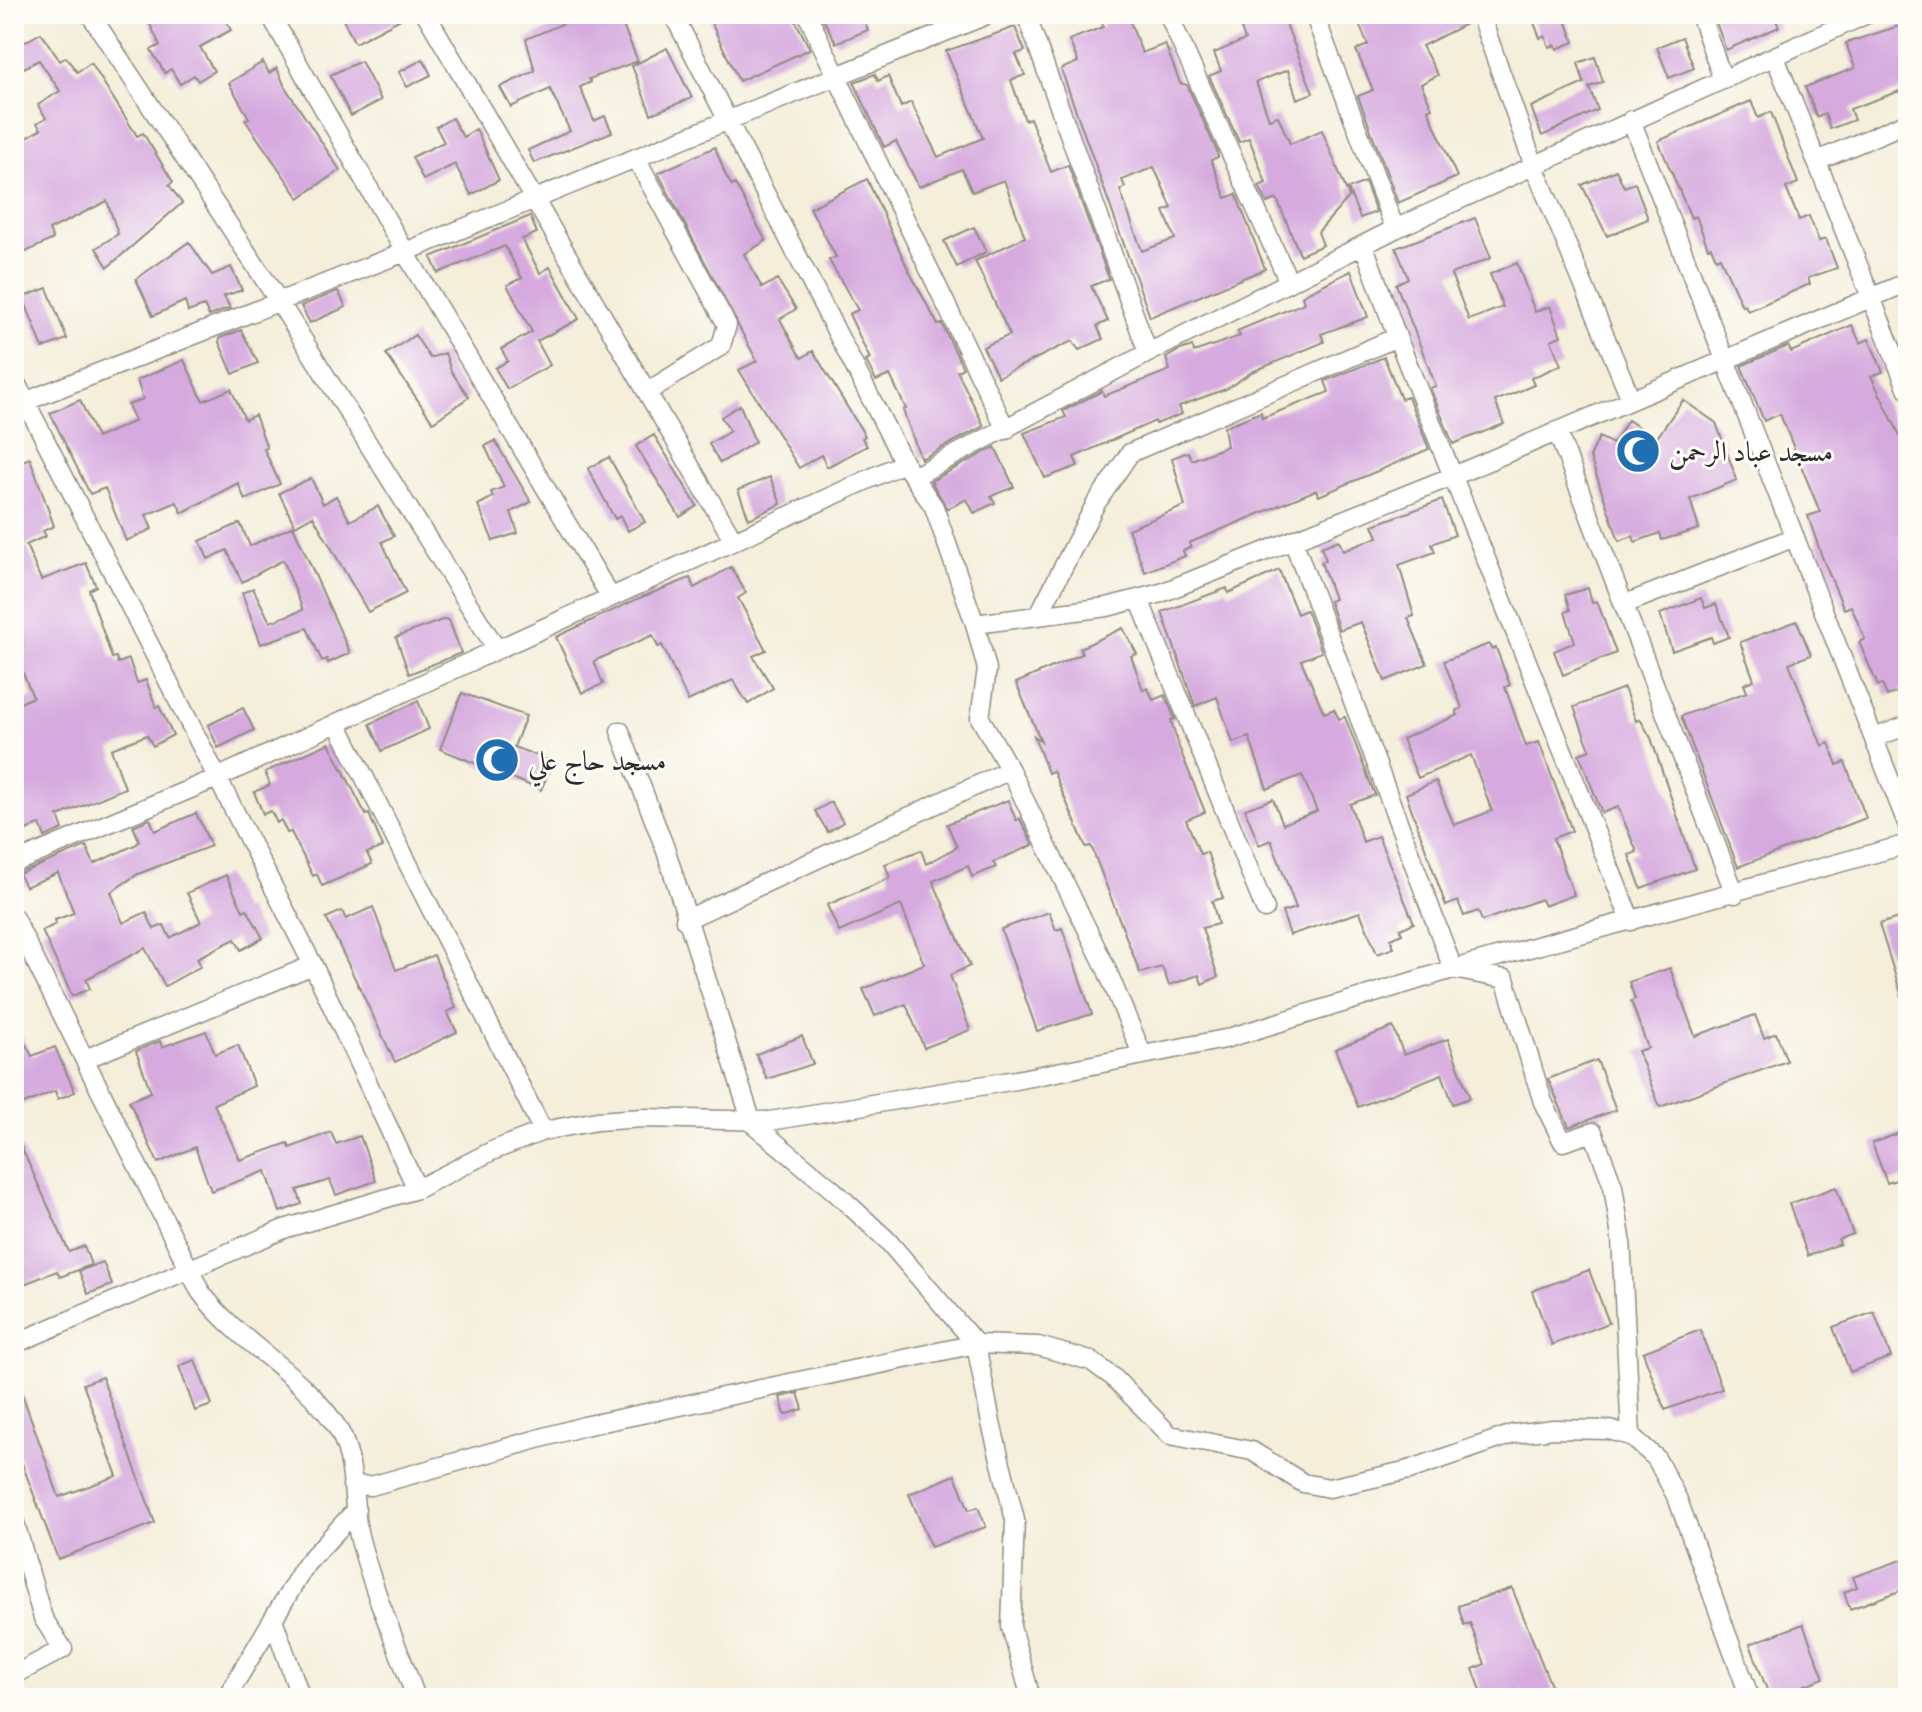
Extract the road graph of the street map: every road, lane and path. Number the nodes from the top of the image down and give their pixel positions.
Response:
1 (90, 14) edge
2 (270, 14) edge
3 (426, 14) edge
4 (673, 14) edge
5 (807, 14) edge
6 (989, 14) edge
7 (1026, 14) edge
8 (1168, 14) edge
9 (1314, 14) edge
10 (1480, 14) edge
11 (1700, 14) edge
12 (1867, 14) edge
13 (1775, 57) junction
14 (836, 75) junction
15 (1723, 80) junction
16 (1631, 120) junction
17 (727, 121) junction
18 (1908, 122) edge
19 (636, 158) junction
20 (1817, 161) junction
21 (1534, 166) junction
22 (534, 199) junction
23 (1395, 229) junction
24 (1364, 246) junction
25 (405, 252) junction
26 (1289, 282) junction
27 (1908, 282) edge
28 (1873, 297) junction
29 (278, 300) junction
30 (1397, 337) junction
31 (1148, 353) junction
32 (1724, 359) junction
33 (14, 379) edge
34 (1908, 390) edge
35 (647, 392) junction
36 (1631, 399) junction
37 (20, 404) edge
38 (1006, 430) junction
39 (1557, 431) junction
40 (910, 469) junction
41 (1453, 476) junction
42 (1795, 537) junction
43 (1293, 540) junction
44 (734, 541) junction
45 (610, 596) junction
46 (1139, 599) junction
47 (1625, 604) junction
48 (1038, 616) junction
49 (975, 624) junction
50 (496, 648) junction
51 (337, 723) junction
52 (1908, 725) edge
53 (620, 731) dead end
54 (1874, 738) junction
55 (1010, 770) junction
56 (219, 777) junction
57 (1908, 826) edge
58 (1908, 844) edge
59 (14, 863) edge
60 (1735, 894) junction
61 (1265, 909) dead end
62 (14, 918) edge
63 (685, 920) junction
64 (1631, 921) junction
65 (313, 965) junction
66 (1453, 969) junction
67 (1142, 1054) junction
68 (85, 1059) junction
69 (752, 1123) junction
70 (543, 1131) junction
71 (417, 1189) junction
72 (190, 1272) junction
73 (14, 1344) edge
74 (976, 1344) junction
75 (1631, 1436) junction
76 (352, 1485) junction
77 (356, 1510) junction
78 (14, 1520) edge
79 (273, 1619) junction
80 (14, 1675) edge
81 (226, 1698) edge
82 (301, 1698) edge
83 (416, 1698) edge
84 (1031, 1698) edge
85 (1750, 1698) edge

1 - 29 street
2 - 25 street
3 - 22 street
4 - 17 street
5 - 14 street
6 - 14 street
7 - 31 street
8 - 26 street
9 - 23 street
10 - 21 street
11 - 15 street
12 - 13 street
13 - 15 street
13 - 20 street
14 - 17 street
14 - 38 street
15 - 16 street
16 - 21 street
16 - 32 street
17 - 19 street
17 - 40 street
18 - 20 street
19 - 22 street
19 - 35 street
20 - 28 street
21 - 23 street
21 - 36 street
22 - 25 street
22 - 35 street
23 - 24 street
24 - 26 street
24 - 30 street
25 - 29 street
25 - 45 street
26 - 31 street
27 - 28 street
28 - 32 street
28 - 34 street
29 - 37 street
29 - 50 street
30 - 41 street
30 - 48 street
31 - 38 street
32 - 36 street
32 - 42 street
33 - 37 street
35 - 44 street
36 - 39 street
37 - 56 street
38 - 40 street
39 - 41 street
39 - 47 street
40 - 44 street
40 - 49 street
41 - 43 street
41 - 64 street
42 - 47 street
42 - 54 street
43 - 46 street
43 - 66 street
44 - 45 street
45 - 50 street
46 - 48 street
46 - 61 street
47 - 60 street
48 - 49 street
49 - 55 street
50 - 51 street
51 - 56 street
51 - 70 street
52 - 54 street
53 - 63 street
54 - 57 street
55 - 63 street
55 - 67 street
56 - 59 street
56 - 65 street
58 - 60 street
60 - 64 street
62 - 68 street
63 - 69 street
64 - 66 street
65 - 68 street
65 - 71 street
66 - 67 street
66 - 75 street
67 - 69 street
68 - 72 street
69 - 70 street
69 - 74 street
70 - 71 street
71 - 72 street
72 - 73 street
72 - 76 street
74 - 75 street
74 - 76 street
74 - 84 street
75 - 85 street
76 - 77 street
77 - 79 street
77 - 83 street
78 - 80 street
79 - 81 street
79 - 82 street

